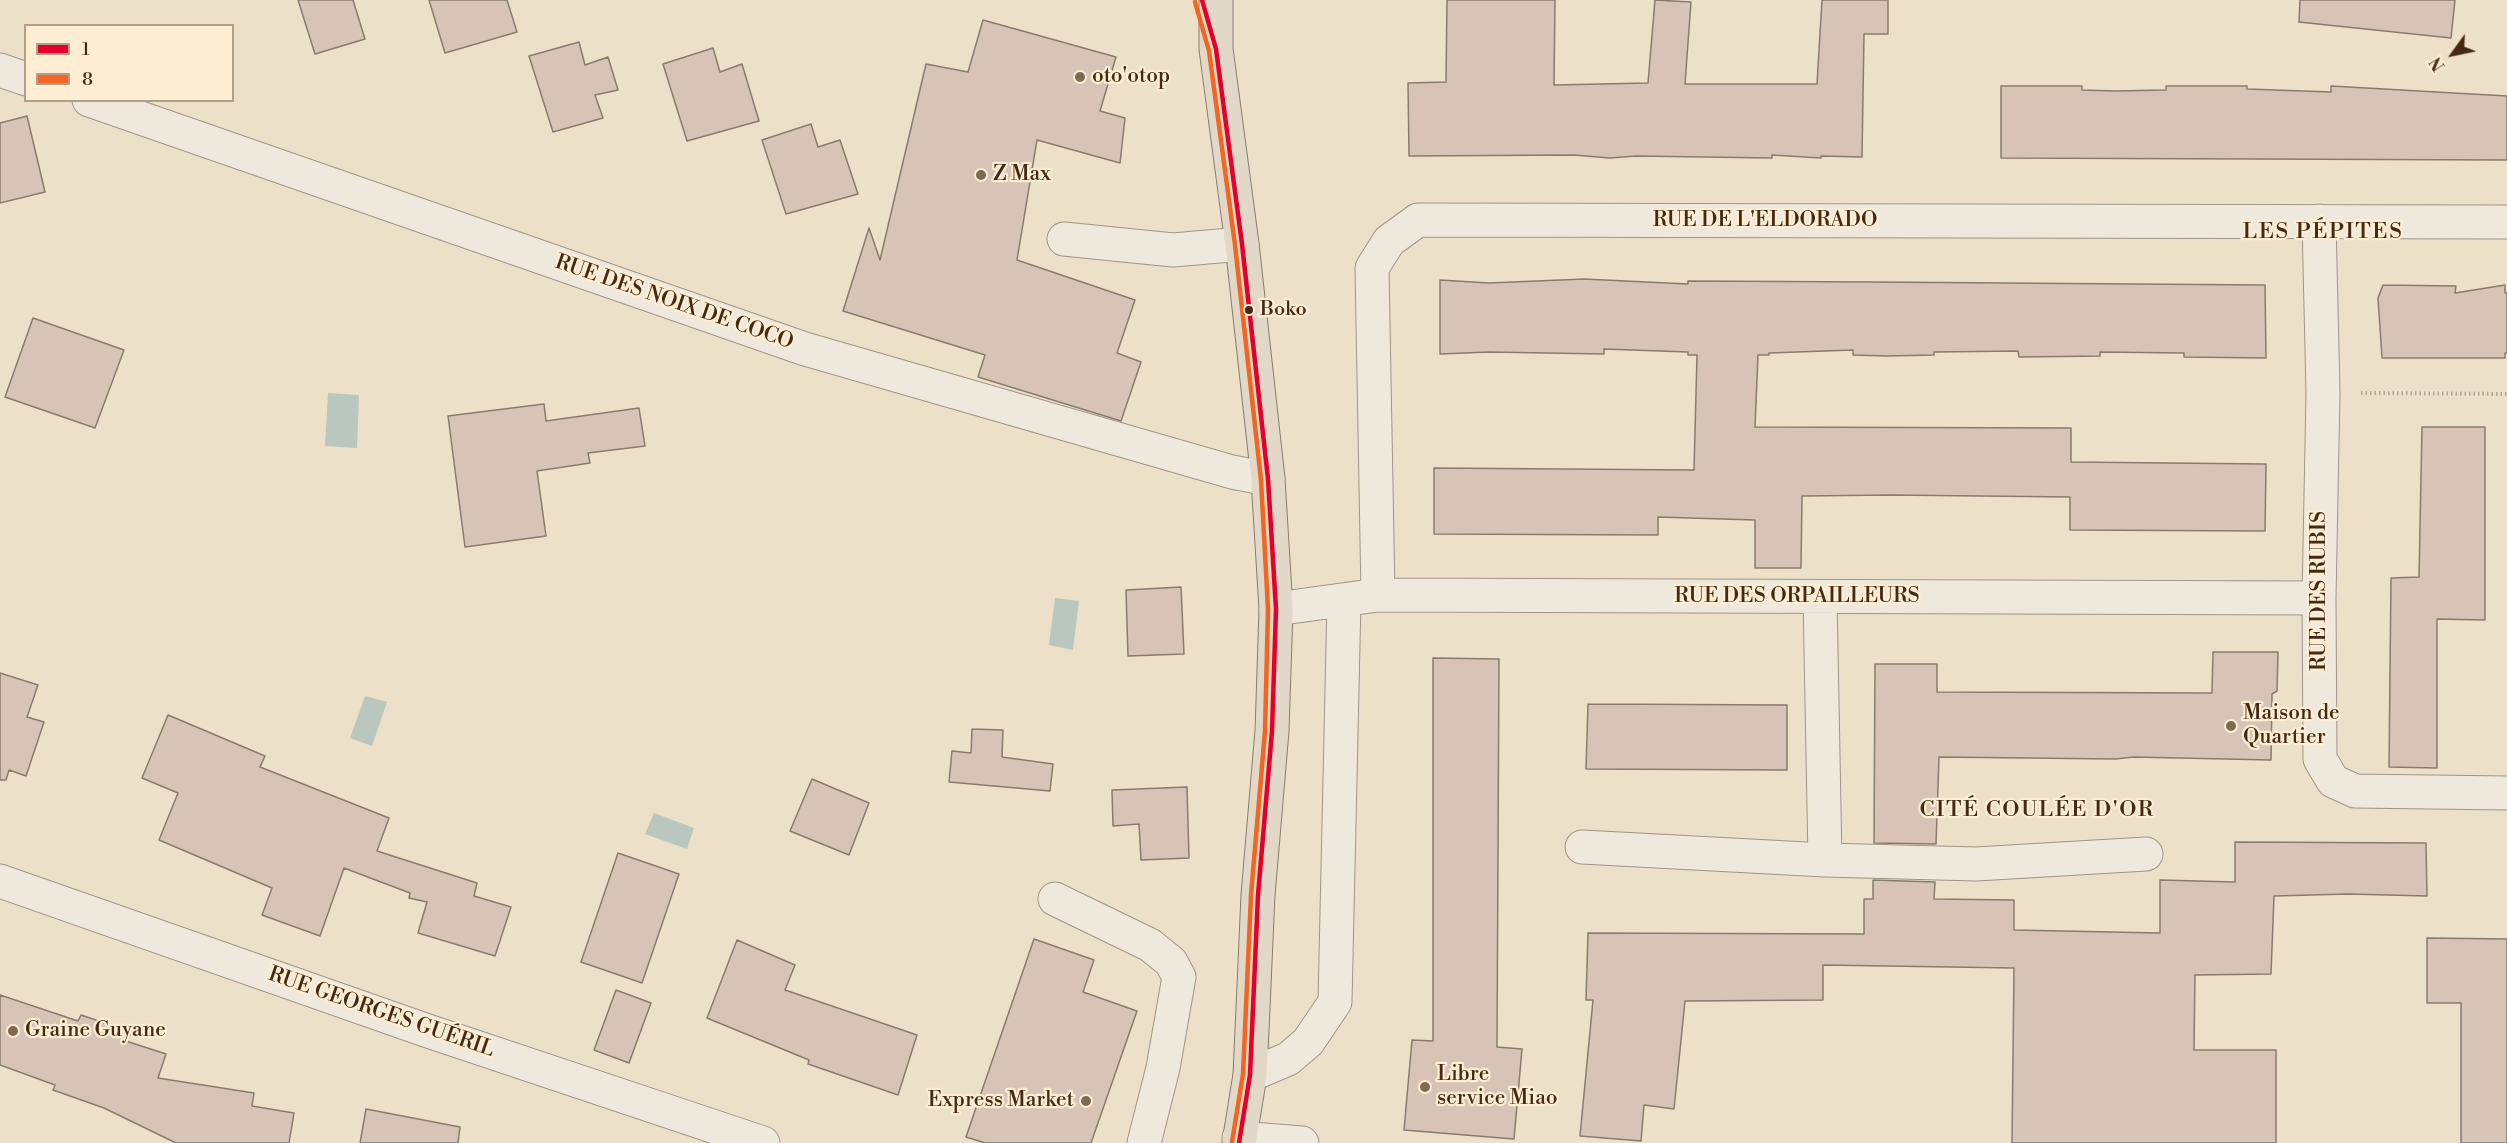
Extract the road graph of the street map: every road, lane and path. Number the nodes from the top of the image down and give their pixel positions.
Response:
1 (1202, 0) edge
2 (1216, 0) edge
3 (1216, 49) junction
4 (0, 70) edge
5 (24, 77) edge
6 (95, 102) edge
7 (2319, 221) junction
8 (2507, 222) edge
9 (1064, 239) dead end
10 (1242, 244) junction
11 (2323, 393) junction
12 (2507, 394) edge
13 (1268, 479) junction
14 (1378, 595) junction
15 (1820, 597) junction
16 (2319, 598) junction
17 (1344, 600) junction
18 (1276, 609) junction
19 (2507, 792) edge
20 (1582, 847) dead end
21 (2146, 854) dead end
22 (1825, 860) junction
23 (0, 880) edge
24 (1054, 899) dead end
25 (1250, 1075) junction
26 (1239, 1141) edge
27 (764, 1143) edge
28 (1144, 1143) edge
29 (1302, 1143) edge

1 - 3 main road
2 - 3 main road
3 - 10 main road
4 - 5 street
6 - 13 street, RUE DES NOIX DE COCO
7 - 8 street, RUE DE L'ELDORADO
7 - 11 street, RUE DES RUBIS
7 - 14 street, RUE DE L'ELDORADO
9 - 10 street
10 - 13 main road
11 - 12 path
11 - 16 street, RUE DES RUBIS
13 - 18 main road
14 - 15 street, RUE DES ORPAILLEURS
14 - 17 street, RUE DES ORPAILLEURS
15 - 16 street, RUE DES ORPAILLEURS
15 - 22 street
16 - 19 street, RUE DES RUBIS
17 - 18 street, RUE DES ORPAILLEURS
17 - 25 street
18 - 25 main road
20 - 22 street
21 - 22 street
23 - 27 street, RUE GEORGES GUÉRIL
24 - 28 street
25 - 26 main road
26 - 29 street

